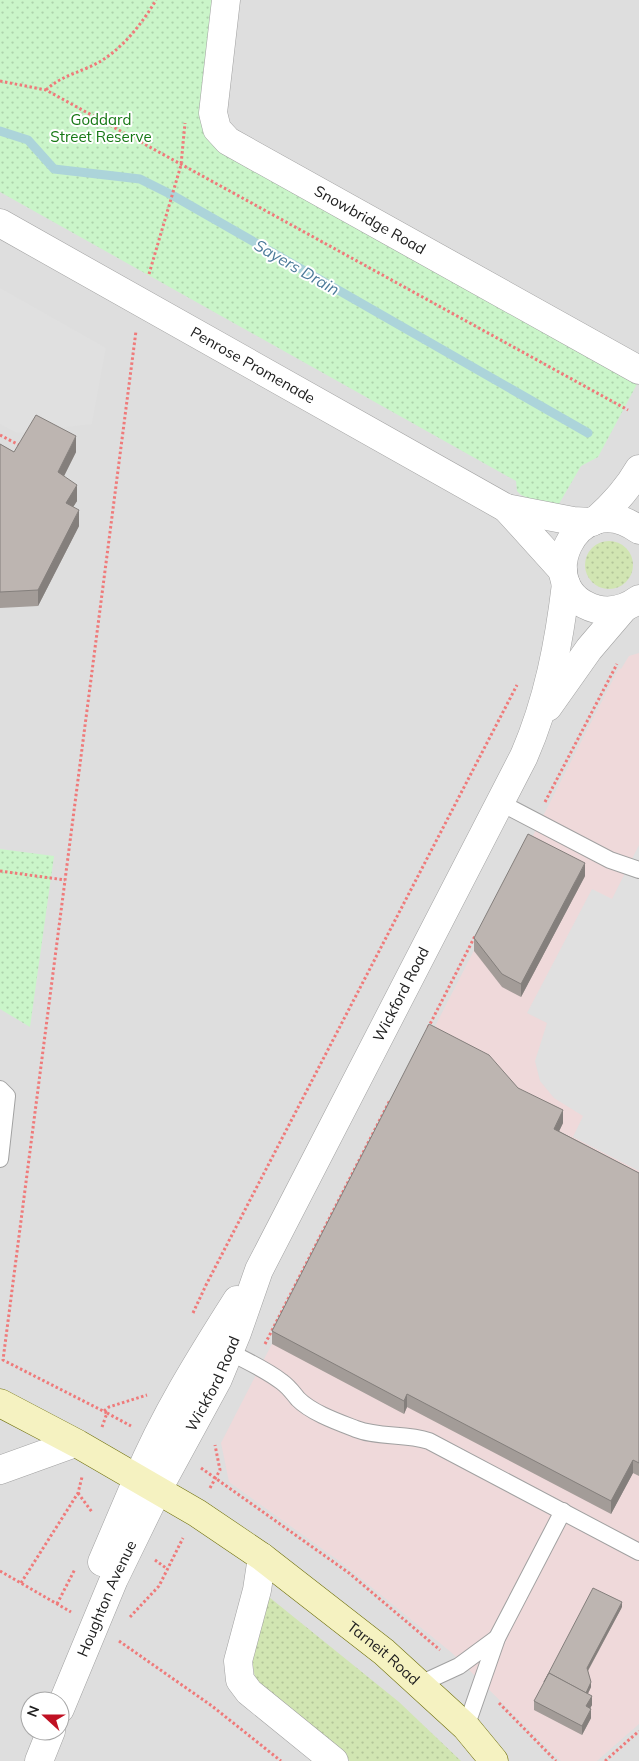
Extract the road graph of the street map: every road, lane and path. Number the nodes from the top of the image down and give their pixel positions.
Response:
1 (156, 0) edge
2 (226, 0) edge
3 (0, 81) edge
4 (46, 90) junction
5 (185, 116) dead end
6 (181, 165) junction
7 (0, 223) edge
8 (141, 303) junction
9 (639, 370) edge
10 (628, 410) dead end
11 (0, 435) edge
12 (25, 449) edge
13 (639, 469) edge
14 (506, 508) junction
15 (594, 521) junction
16 (639, 530) edge
17 (565, 578) junction
18 (632, 606) edge
19 (617, 664) dead end
20 (518, 683) dead end
21 (540, 719) junction
22 (501, 803) junction
23 (536, 820) junction
24 (639, 870) edge
25 (0, 871) edge
26 (65, 880) junction
27 (476, 935) edge
28 (424, 1036) edge
29 (0, 1089) edge
30 (392, 1096) edge
31 (0, 1159) edge
32 (190, 1321) dead end
33 (220, 1347) junction
34 (254, 1365) junction
35 (154, 1393) dead end
36 (0, 1403) edge
37 (106, 1412) junction
38 (154, 1440) junction
39 (214, 1443) dead end
40 (83, 1448) junction
41 (177, 1454) junction
42 (0, 1470) edge
43 (217, 1477) junction
44 (147, 1485) junction
45 (563, 1511) junction
46 (197, 1513) junction
47 (639, 1552) edge
48 (262, 1557) junction
49 (0, 1571) edge
50 (21, 1583) junction
51 (96, 1626) junction
52 (496, 1638) junction
53 (459, 1666) junction
54 (420, 1684) junction
55 (481, 1686) junction
56 (65, 1691) edge
57 (68, 1691) edge
58 (466, 1727) junction
59 (639, 1731) edge
60 (47, 1741) edge
61 (40, 1761) edge
62 (281, 1761) edge
63 (334, 1761) edge
64 (494, 1761) edge
65 (556, 1761) edge
66 (605, 1761) edge

1 - 4 path
2 - 9 street, Snowbridge Road
3 - 4 path
4 - 6 path
5 - 6 path
6 - 8 path
6 - 10 path
7 - 8 street, Penrose Promenade
8 - 14 street, Penrose Promenade
8 - 26 path
11 - 12 path
13 - 15 street
14 - 15 street, Penrose Promenade
14 - 17 street, Penrose Promenade
15 - 16 street, Penrose Promenade
15 - 17 street, Wickford Road
17 - 18 street, Penrose Promenade
17 - 21 street, Wickford Road
18 - 21 street, Wickford Road
19 - 23 path
20 - 32 path
21 - 22 street, Wickford Road
22 - 23 lane
22 - 33 street, Wickford Road
23 - 24 lane
25 - 26 path
26 - 37 path
27 - 28 path
29 - 31 lane
30 - 34 path
33 - 34 lane
33 - 38 street, Wickford Road
33 - 41 street, Wickford Road
34 - 45 lane
35 - 37 path
36 - 40 main road, Tarneit Road
37 - 38 path
37 - 40 path
38 - 44 street, Wickford Road
39 - 43 path
40 - 42 street
40 - 44 main road, Tarneit Road
40 - 50 path
41 - 43 path
41 - 44 street, Wickford Road
43 - 46 path
43 - 53 path
44 - 46 main road, Tarneit Road
44 - 51 street, Houghton Avenue
45 - 47 lane
45 - 52 lane
46 - 48 main road, Tarneit Road
46 - 51 path
48 - 54 main road, Tarneit Road
48 - 63 street
49 - 50 path
50 - 51 path
51 - 56 street, Houghton Avenue
51 - 57 street, Houghton Avenue
51 - 62 path
52 - 53 lane
52 - 55 lane
53 - 54 lane
54 - 58 main road, Tarneit Road
55 - 58 lane
55 - 65 path
58 - 64 main road, Tarneit Road
59 - 66 path
60 - 61 street

